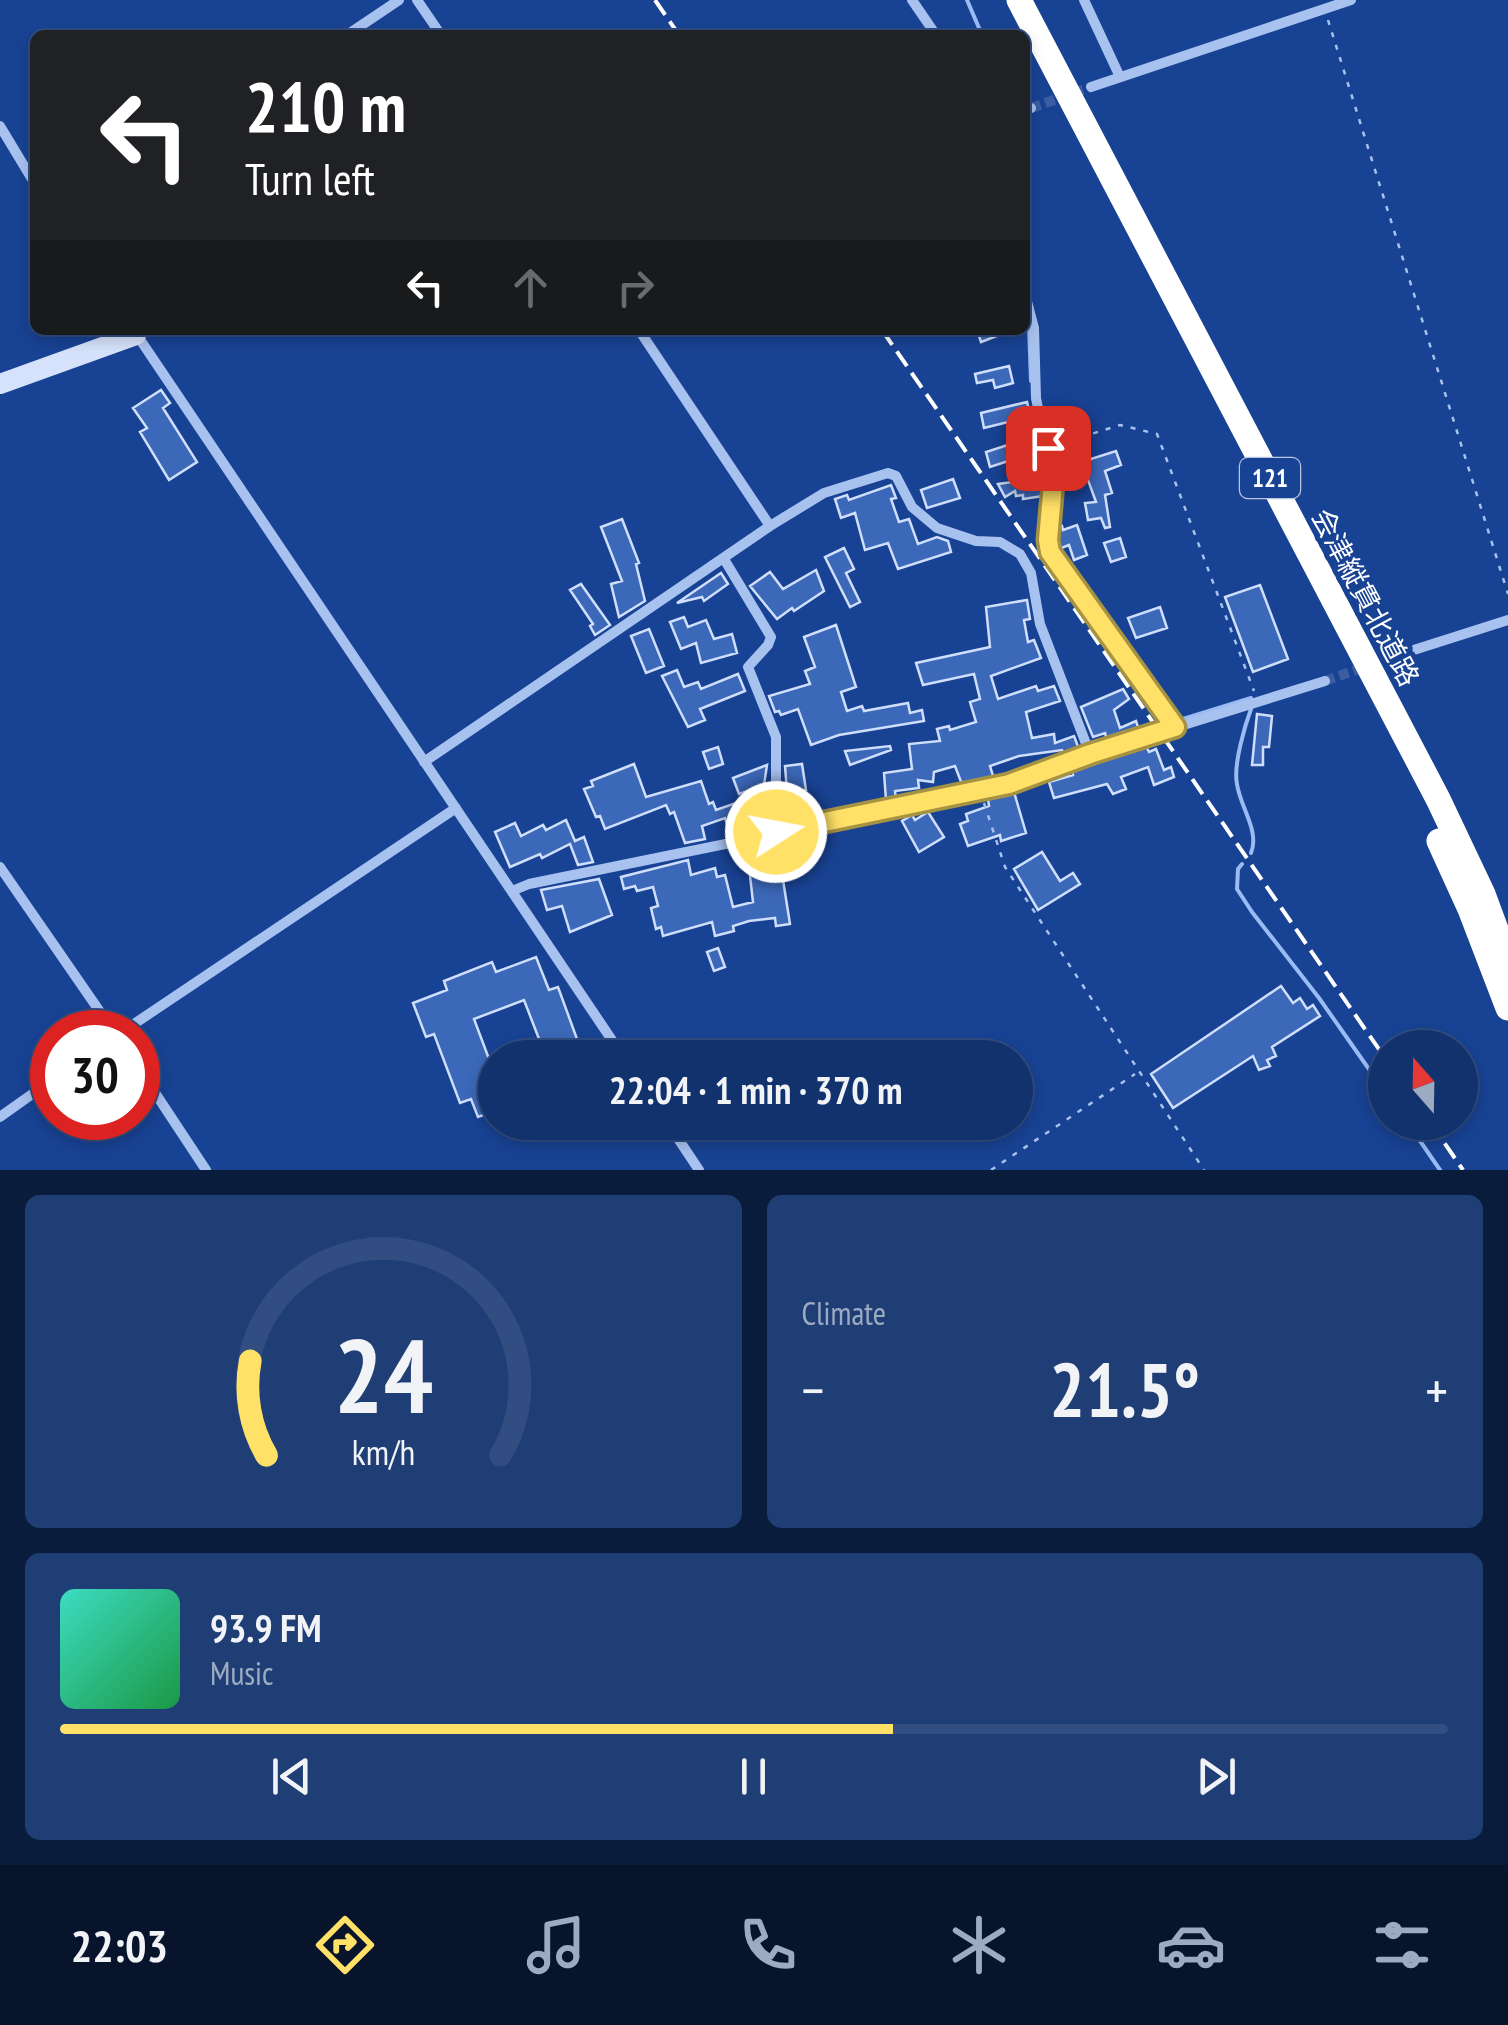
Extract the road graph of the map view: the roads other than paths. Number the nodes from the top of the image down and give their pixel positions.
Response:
1 (398, 0) edge
2 (416, 0) edge
3 (912, 0) edge
4 (1000, 0) edge
5 (1019, 0) edge
6 (1084, 0) edge
7 (1351, 0) edge
8 (1323, 4) edge
9 (354, 30) edge
10 (437, 30) edge
11 (933, 30) edge
12 (1016, 30) edge
13 (1030, 56) edge
14 (1120, 77) junction
15 (1091, 87) tunnel mouth
16 (0, 126) edge
17 (30, 176) edge
18 (1030, 313) edge
19 (127, 335) edge
20 (137, 335) edge
21 (642, 335) edge
22 (0, 384) edge
23 (770, 526) junction
24 (724, 559) junction
25 (1508, 620) edge
26 (1398, 655) tunnel mouth
27 (1325, 681) tunnel mouth
28 (1175, 727) junction
29 (1090, 754) junction
30 (424, 762) junction
31 (456, 808) junction
32 (776, 832) junction
33 (0, 867) edge
34 (512, 891) junction
35 (1508, 962) edge
36 (1508, 1008) edge
37 (102, 1010) edge
38 (151, 1010) edge
39 (612, 1040) edge
40 (30, 1095) edge
41 (160, 1100) edge
42 (0, 1116) edge
43 (679, 1140) edge
44 (206, 1170) edge
45 (699, 1170) edge

1 - 9 street
2 - 10 street
3 - 11 street
4 - 12 highway
5 - 35 highway, 会津縦貫北道路 / 121
6 - 14 street
7 - 8 street
8 - 14 street
13 - 36 highway, 会津縦貫北道路 / 121
14 - 15 street
16 - 17 street
18 - 28 street
19 - 22 street
20 - 30 street
21 - 23 street
23 - 24 street
23 - 29 street
24 - 30 street
24 - 32 street
25 - 26 street
27 - 28 street
28 - 29 street
29 - 32 street
30 - 31 street
31 - 34 street
31 - 38 street
32 - 34 street
33 - 37 street
34 - 39 street
40 - 42 street
41 - 44 street
43 - 45 street

